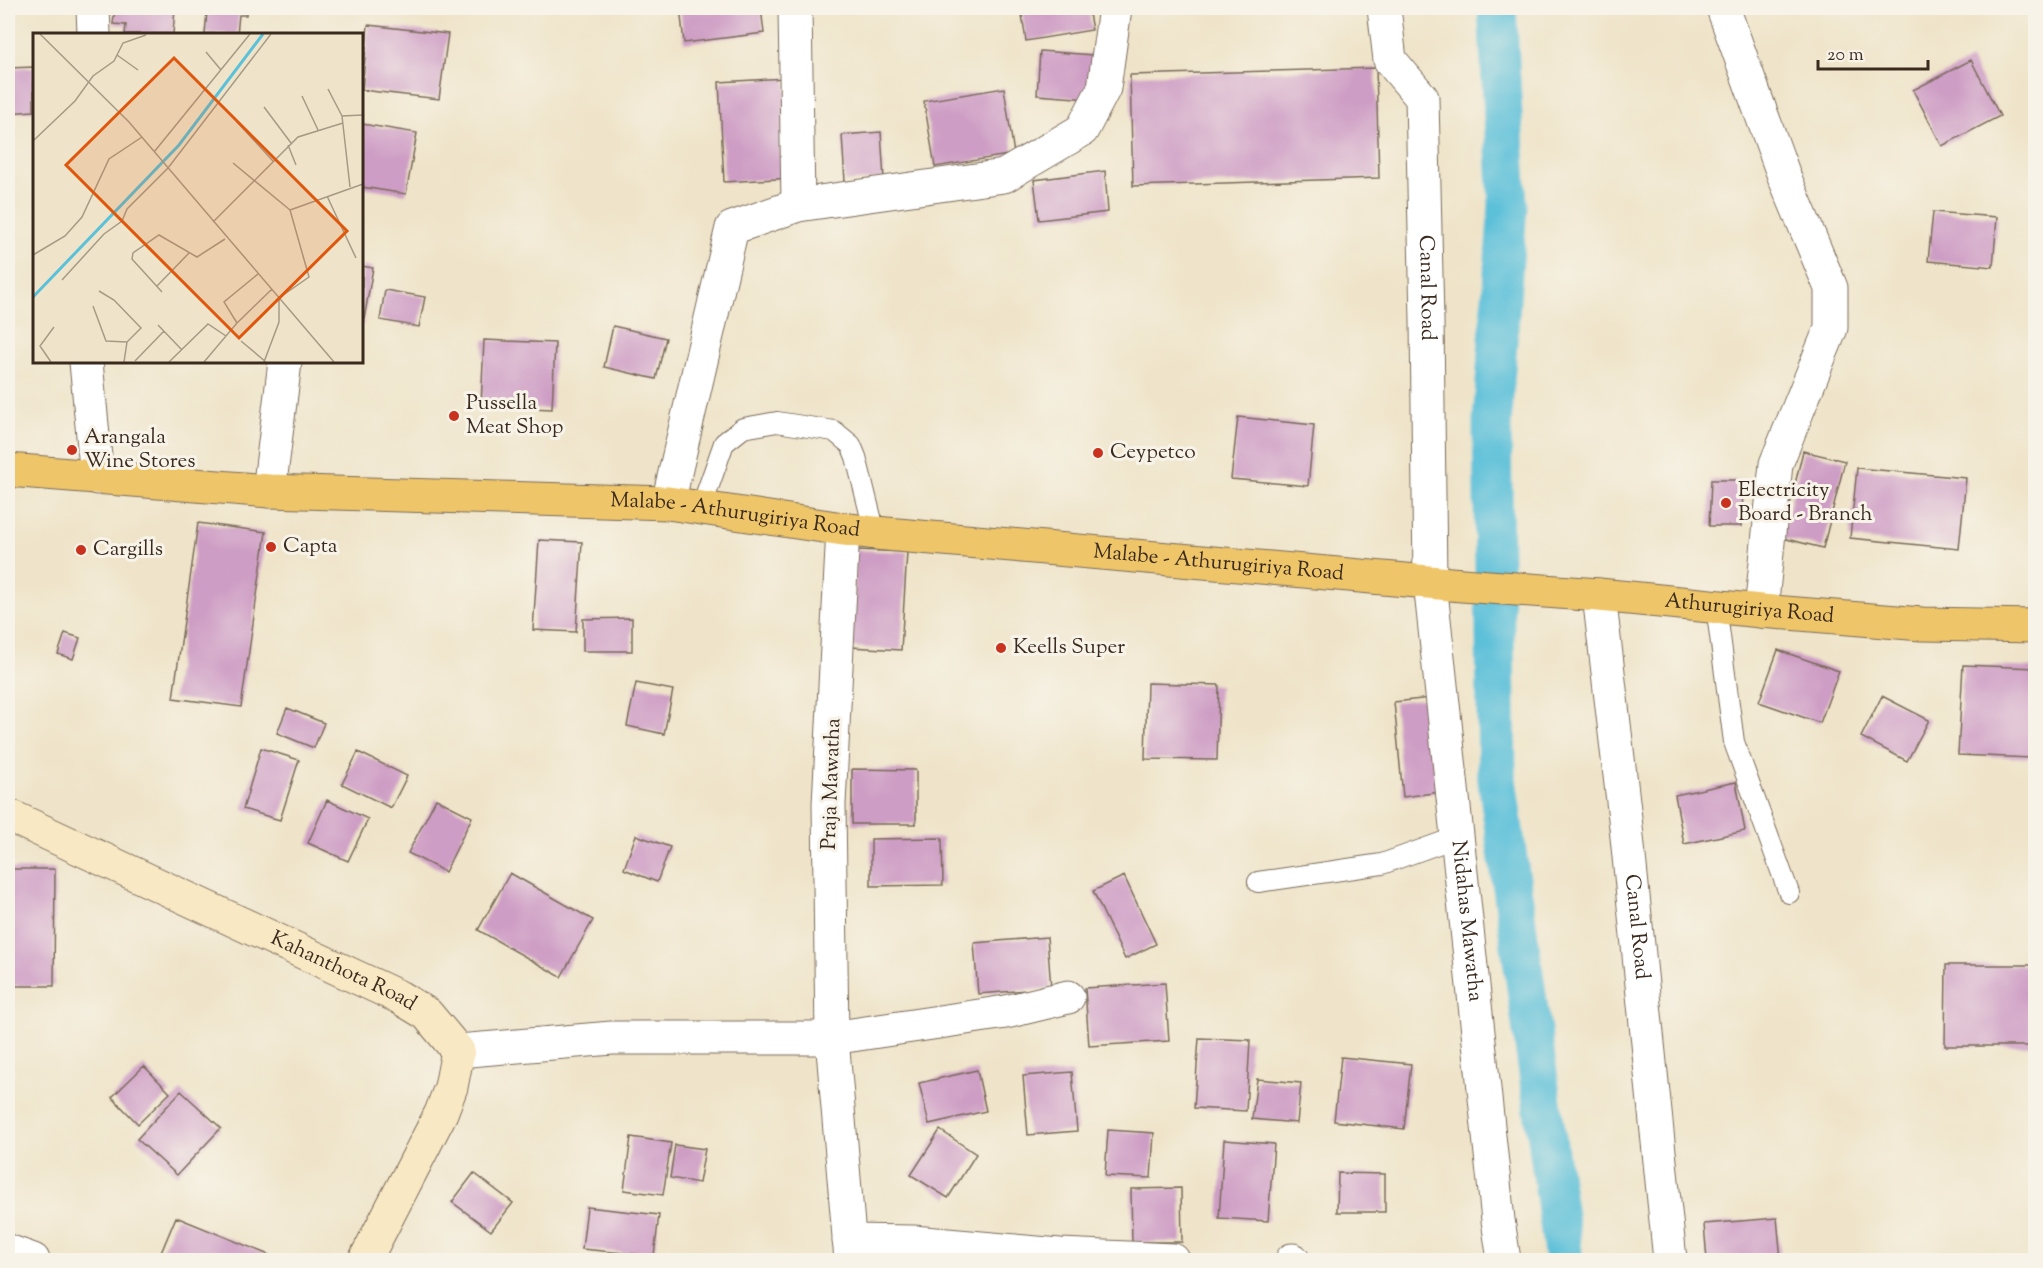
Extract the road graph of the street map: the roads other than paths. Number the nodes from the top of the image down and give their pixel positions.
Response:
1 (93, 8) edge
2 (795, 8) edge
3 (1115, 8) edge
4 (1384, 8) edge
5 (1723, 8) edge
6 (94, 33) edge
7 (798, 204) junction
8 (86, 363) edge
9 (285, 363) edge
10 (8, 470) edge
11 (98, 478) junction
12 (269, 491) junction
13 (668, 503) junction
14 (701, 508) junction
15 (843, 530) junction
16 (875, 532) junction
17 (1430, 582) junction
18 (1462, 585) joint
19 (1599, 595) junction
20 (1716, 606) junction
21 (1761, 611) junction
22 (2036, 626) edge
23 (8, 815) edge
24 (1457, 837) junction
25 (1258, 882) dead end
26 (1789, 893) dead end
27 (1068, 997) dead end
28 (831, 1038) junction
29 (458, 1051) junction
30 (8, 1251) edge
31 (850, 1251) edge
32 (33, 1260) edge
33 (365, 1260) edge
34 (1173, 1260) edge
35 (1504, 1260) edge
36 (1670, 1260) edge

1 - 6 street
2 - 7 street
3 - 7 street
4 - 17 street, Canal Road
5 - 21 street
7 - 13 street
8 - 11 street
9 - 12 street
10 - 11 main road, Malabe - Athurugiriya Road
11 - 12 main road, Malabe - Athurugiriya Road
12 - 13 main road, Malabe - Athurugiriya Road
13 - 14 main road, Malabe - Athurugiriya Road
14 - 15 main road, Malabe - Athurugiriya Road
14 - 16 lane
15 - 16 main road, Malabe - Athurugiriya Road
15 - 28 street, Praja Mawatha
16 - 17 main road, Malabe - Athurugiriya Road
17 - 18 main road, Malabe - Athurugiriya Road
17 - 24 street, Nidahas Mawatha
18 - 19 main road, Athurugiriya Road
19 - 20 main road, Athurugiriya Road
19 - 36 street, Canal Road
20 - 21 main road, Athurugiriya Road
20 - 26 lane
21 - 22 main road, Athurugiriya Road
23 - 29 main road, Kahanthota Road
24 - 25 lane
24 - 35 street, Nidahas Mawatha
27 - 28 street
28 - 29 street
28 - 31 street, Praja Mawatha
29 - 33 main road
30 - 32 street
31 - 34 street

